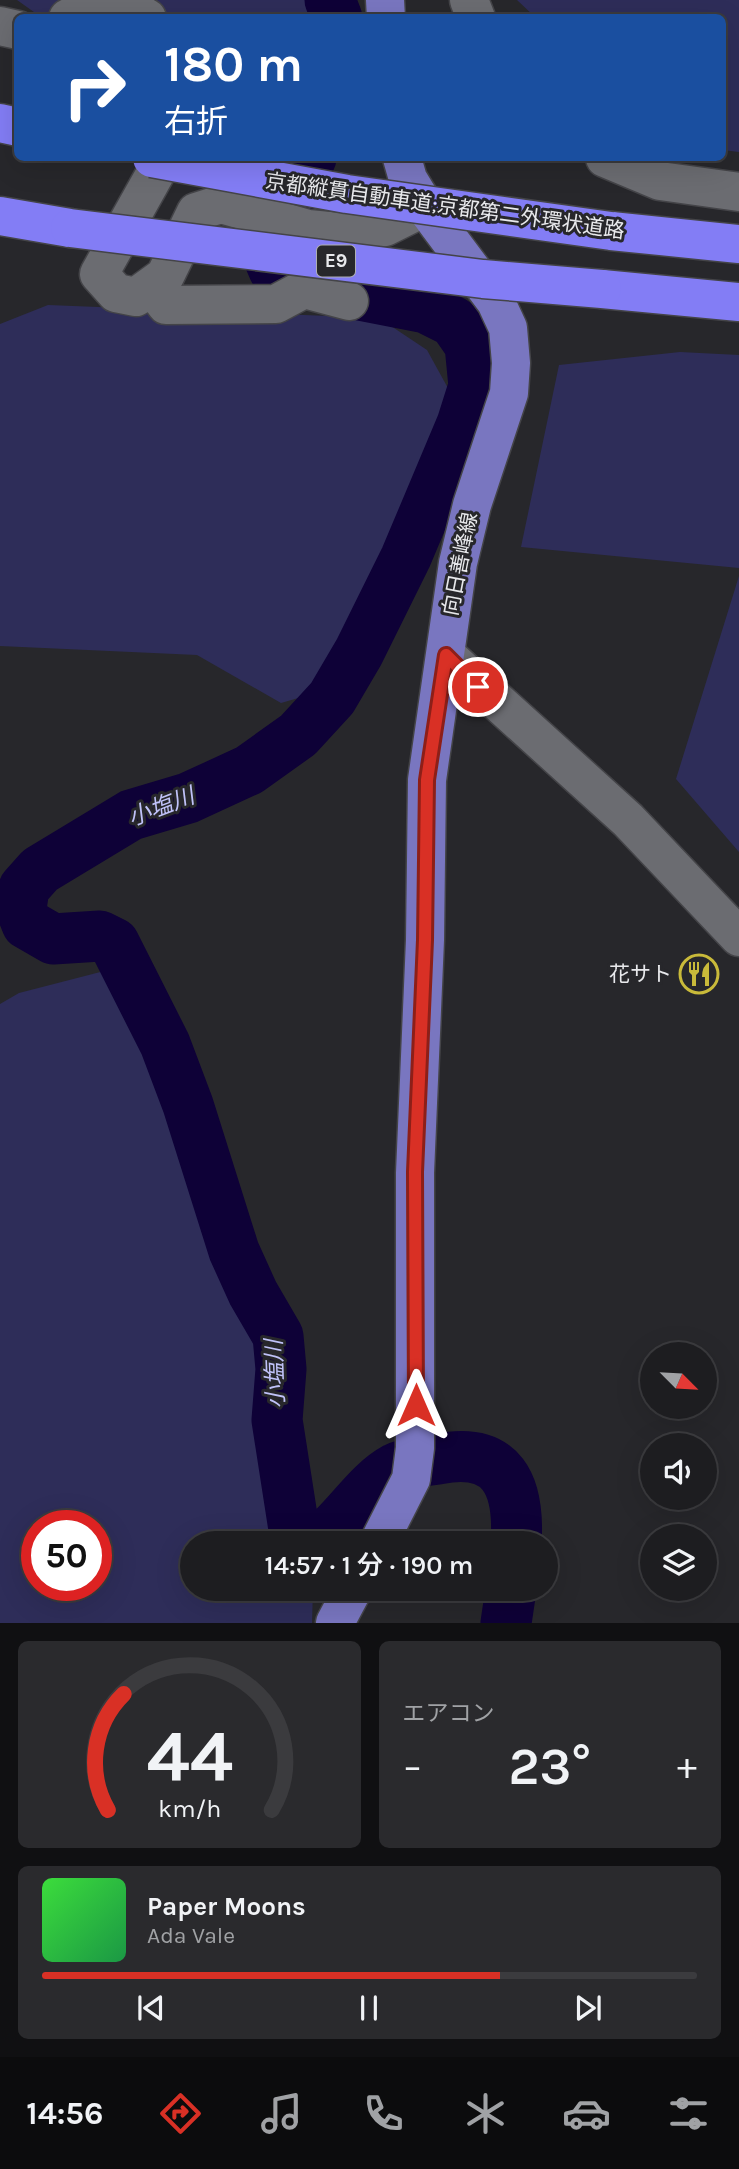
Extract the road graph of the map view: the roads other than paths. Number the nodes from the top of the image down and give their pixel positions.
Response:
1 (77, 14) edge
2 (140, 14) edge
3 (162, 161) edge
4 (168, 161) edge
5 (403, 161) edge
6 (612, 161) edge
7 (739, 192) edge
8 (425, 207) junction
9 (0, 216) edge
10 (739, 244) edge
11 (152, 286) junction
12 (349, 301) dead end
13 (739, 302) edge
14 (446, 655) junction
15 (739, 937) edge
16 (384, 1531) edge
17 (347, 1601) edge
18 (335, 1623) edge

1 - 2 street
3 - 11 street
4 - 10 highway, 京都縦貫自動車道;京都第二外環状道路, bridge
5 - 8 main road, 向日善峰線
6 - 7 street
8 - 11 street
8 - 14 main road, 向日善峰線
9 - 13 highway, E9, bridge
11 - 12 street
14 - 15 street
14 - 16 main road, 向日善峰線
17 - 18 main road

